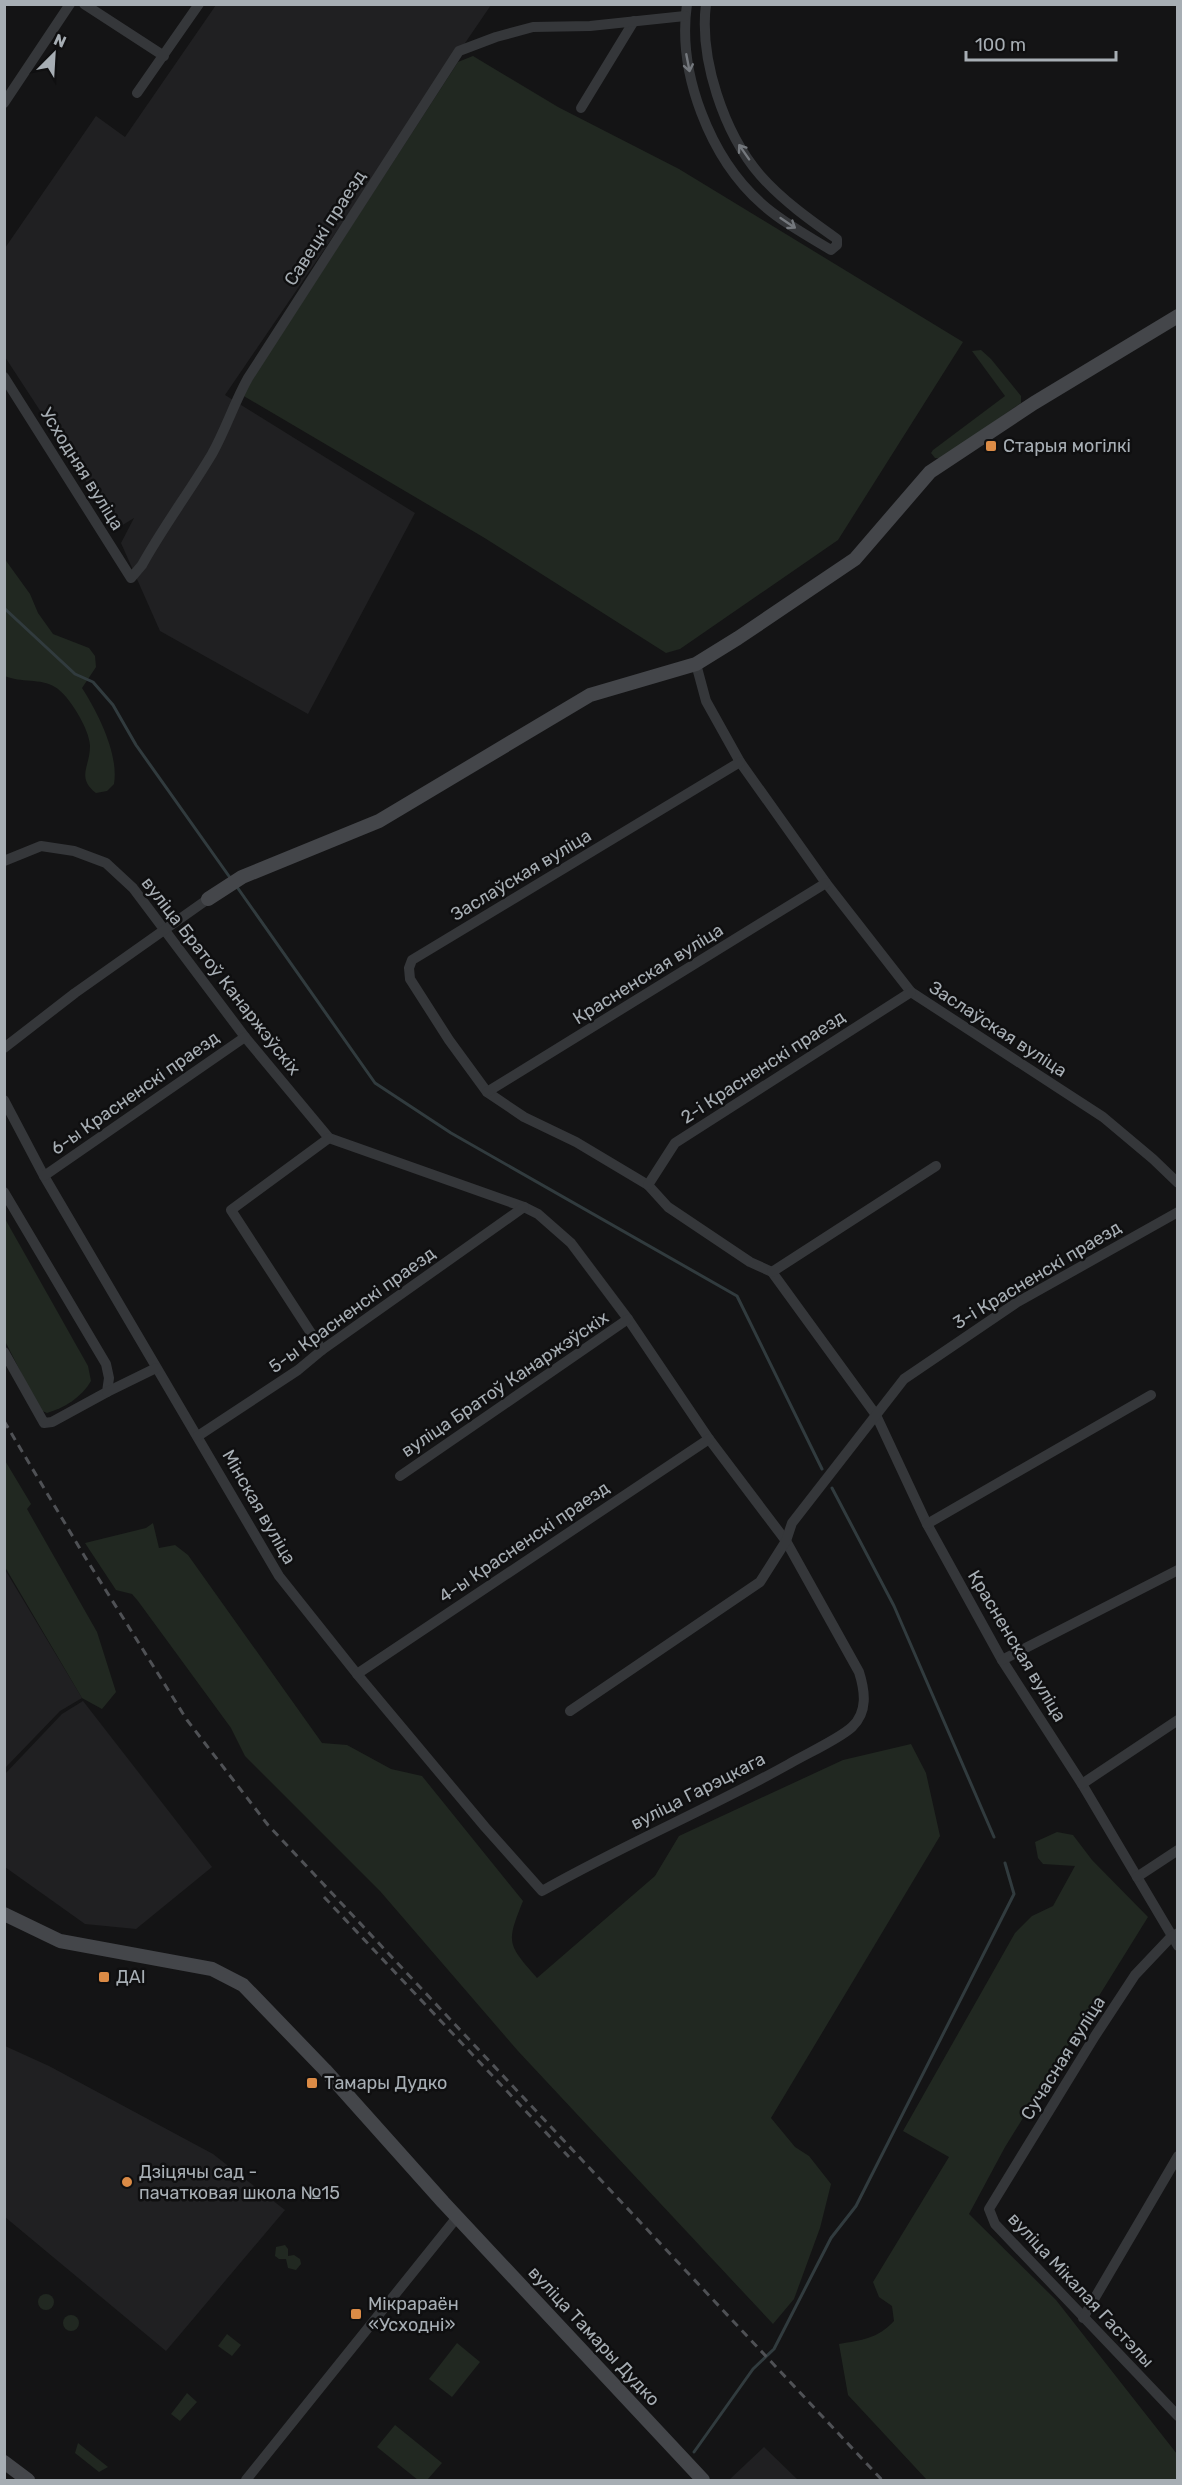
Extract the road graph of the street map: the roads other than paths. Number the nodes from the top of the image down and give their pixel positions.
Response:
1 (70, 4) edge
2 (84, 4) edge
3 (199, 4) edge
4 (687, 4) edge
5 (706, 4) edge
6 (685, 16) junction
7 (634, 21) junction
8 (164, 56) junction
9 (137, 93) dead end
10 (4, 103) edge
11 (581, 108) dead end
12 (1178, 316) edge
13 (4, 377) edge
14 (131, 578) joint
15 (696, 664) junction
16 (740, 762) junction
17 (4, 861) edge
18 (826, 883) junction
19 (208, 899) joint
20 (164, 931) junction
21 (412, 960) joint
22 (911, 992) junction
23 (245, 1037) junction
24 (4, 1048) edge
25 (487, 1092) junction
26 (4, 1100) edge
27 (329, 1138) junction
28 (936, 1166) dead end
29 (44, 1176) junction
30 (1178, 1184) edge
31 (648, 1185) junction
32 (4, 1192) edge
33 (524, 1208) junction
34 (1178, 1212) edge
35 (771, 1272) junction
36 (628, 1319) junction
37 (322, 1350) junction
38 (4, 1352) edge
39 (156, 1368) junction
40 (106, 1392) junction
41 (1150, 1395) dead end
42 (876, 1415) junction
43 (198, 1436) junction
44 (709, 1439) junction
45 (400, 1476) dead end
46 (927, 1524) junction
47 (786, 1541) junction
48 (1178, 1570) edge
49 (1002, 1660) junction
50 (357, 1674) junction
51 (570, 1711) dead end
52 (862, 1713) joint
53 (1178, 1720) edge
54 (1082, 1784) junction
55 (1178, 1850) edge
56 (1137, 1877) junction
57 (542, 1891) joint
58 (4, 1914) edge
59 (1175, 1938) edge
60 (1178, 2156) edge
61 (989, 2210) joint
62 (458, 2216) junction
63 (1083, 2318) junction
64 (1178, 2416) edge
65 (4, 2462) edge
66 (247, 2480) edge
67 (28, 2481) edge
68 (704, 2481) edge

1 - 10 street
2 - 8 street
3 - 8 street
4 - 6 street
6 -> 5 street
6 - 7 street, Савецкі праезд
7 - 11 street
7 - 14 street, Савецкі праезд
8 - 9 street
12 - 15 street
13 - 14 street, Усходняя вуліца
15 - 16 street, Заслаўская вуліца
15 - 19 street
16 - 18 street, Заслаўская вуліца
16 - 21 street, Заслаўская вуліца
17 - 20 street, вуліца Братоў Канаржэўскіх
18 - 22 street, Заслаўская вуліца
18 - 25 street, Красненская вуліца
19 - 20 street
20 - 23 street, вуліца Братоў Канаржэўскіх
20 - 24 street
21 - 25 street, Красненская вуліца
22 - 30 street, Заслаўская вуліца
22 - 31 street, 2-і Красненскі праезд
23 - 27 street, вуліца Братоў Канаржэўскіх
23 - 29 street, 6-ы Красненскі праезд
25 - 31 street, Красненская вуліца
26 - 29 street, Мінская вуліца
27 - 33 street, вуліца Братоў Канаржэўскіх
27 - 37 street
28 - 35 street
29 - 39 street, Мінская вуліца
31 - 35 street, Красненская вуліца
32 - 40 street
33 - 36 street, вуліца Братоў Канаржэўскіх
33 - 37 street, 5-ы Красненскі праезд
34 - 42 street, 3-і Красненскі праезд
35 - 42 street, Красненская вуліца
36 - 44 street, вуліца Братоў Канаржэўскіх
36 - 45 street, вуліца Братоў Канаржэўскіх
37 - 43 street, 5-ы Красненскі праезд
38 - 40 street
39 - 40 street
39 - 43 street, Мінская вуліца
41 - 46 street
42 - 46 street, Красненская вуліца
42 - 47 street, 3-і Красненскі праезд
43 - 50 street, Мінская вуліца
44 - 47 street, вуліца Братоў Канаржэўскіх
44 - 50 street, 4-ы Красненскі праезд
46 - 49 street, Красненская вуліца
47 - 51 street
47 - 52 street, вуліца Братоў Канаржэўскіх
48 - 49 street
49 - 54 street, Красненская вуліца
50 - 57 street, Мінская вуліца
52 - 57 street, вуліца Гарэцкага
53 - 54 street
54 - 56 street, Красненская вуліца
55 - 56 street
56 - 59 street, Красненская вуліца
58 - 62 street, вуліца Тамары Дудко
59 - 61 street, Сучасная вуліца
60 - 63 street
61 - 63 street, вуліца Мікалая Гастэлы
62 - 66 street
62 - 68 street, вуліца Тамары Дудко
63 - 64 street, вуліца Мікалая Гастэлы
65 - 67 street

